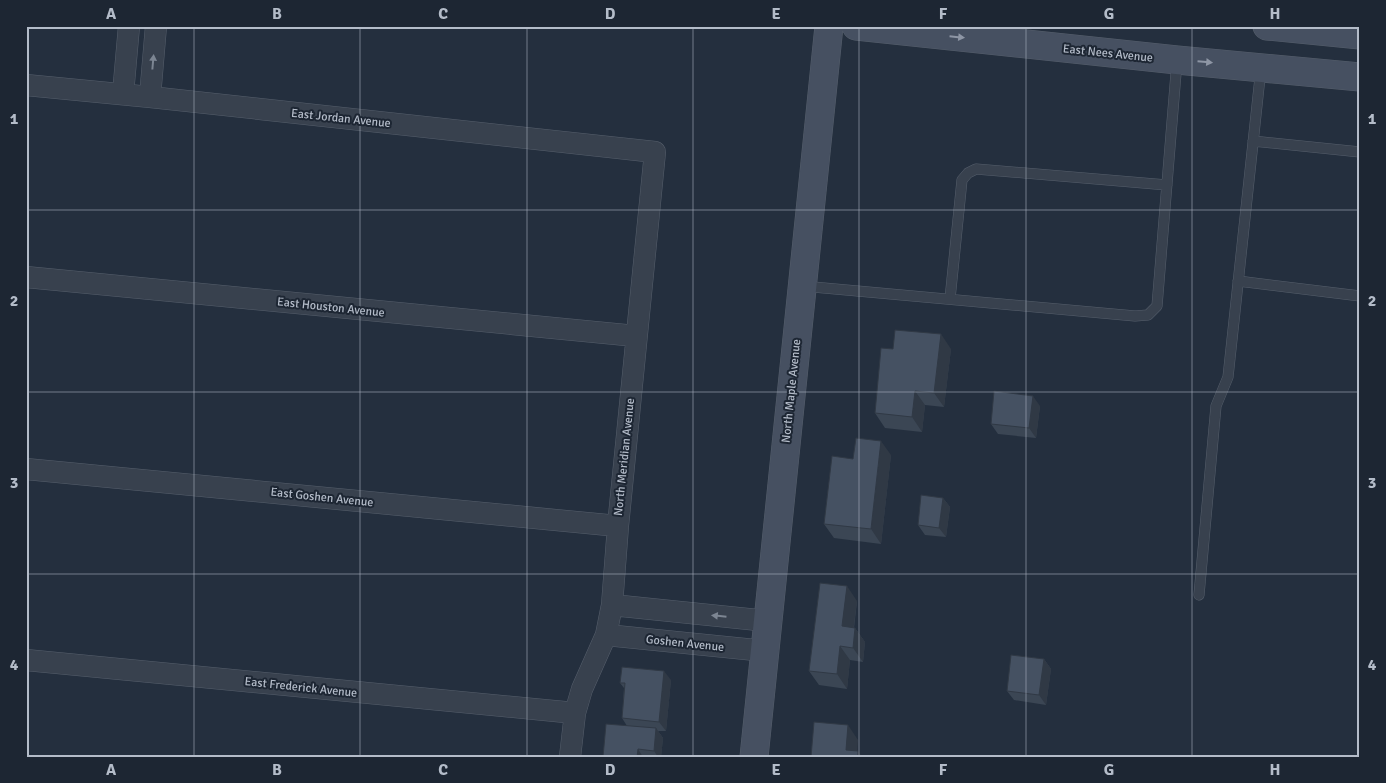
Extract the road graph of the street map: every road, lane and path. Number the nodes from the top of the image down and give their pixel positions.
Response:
1 (128, 26) edge
2 (156, 26) edge
3 (829, 26) edge
4 (856, 26) edge
5 (1267, 26) edge
6 (1358, 32) edge
7 (1177, 60) junction
8 (1261, 67) junction
9 (1360, 77) edge
10 (26, 85) edge
11 (123, 94) junction
12 (150, 97) junction
13 (1253, 141) junction
14 (655, 152) joint
15 (1360, 152) edge
16 (1167, 185) junction
17 (26, 278) edge
18 (1238, 281) junction
19 (802, 286) junction
20 (1360, 296) edge
21 (950, 299) junction
22 (636, 336) junction
23 (26, 469) edge
24 (618, 526) junction
25 (1199, 595) dead end
26 (612, 605) junction
27 (768, 621) junction
28 (606, 635) junction
29 (765, 651) junction
30 (26, 660) edge
31 (575, 713) junction
32 (570, 757) edge
33 (754, 757) edge

1 - 11 street
12 -> 2 street
3 - 19 street, North Maple Avenue
4 -> 7 street, East Nees Avenue
5 - 6 street
7 -> 8 street, East Nees Avenue
7 - 16 lane
8 - 9 street, East Nees Avenue
8 - 13 lane
10 - 11 street, East Jordan Avenue
11 - 12 street, East Jordan Avenue
12 - 14 street, East Jordan Avenue
13 - 15 lane
13 - 18 lane
14 - 22 street, North Meridian Avenue
16 - 21 lane
16 - 21 lane
17 - 22 street, East Houston Avenue
18 - 20 lane
18 - 25 lane
19 - 21 lane
19 - 27 street, North Maple Avenue
22 - 24 street, North Meridian Avenue
23 - 24 street, East Goshen Avenue
24 - 26 street, North Meridian Avenue
27 -> 26 street
26 - 28 street, North Meridian Avenue
27 - 29 street, North Maple Avenue
28 - 29 street, Goshen Avenue
28 - 31 street, North Meridian Avenue
29 - 33 street, North Maple Avenue
30 - 31 street, East Frederick Avenue
31 - 32 street, North Meridian Avenue

